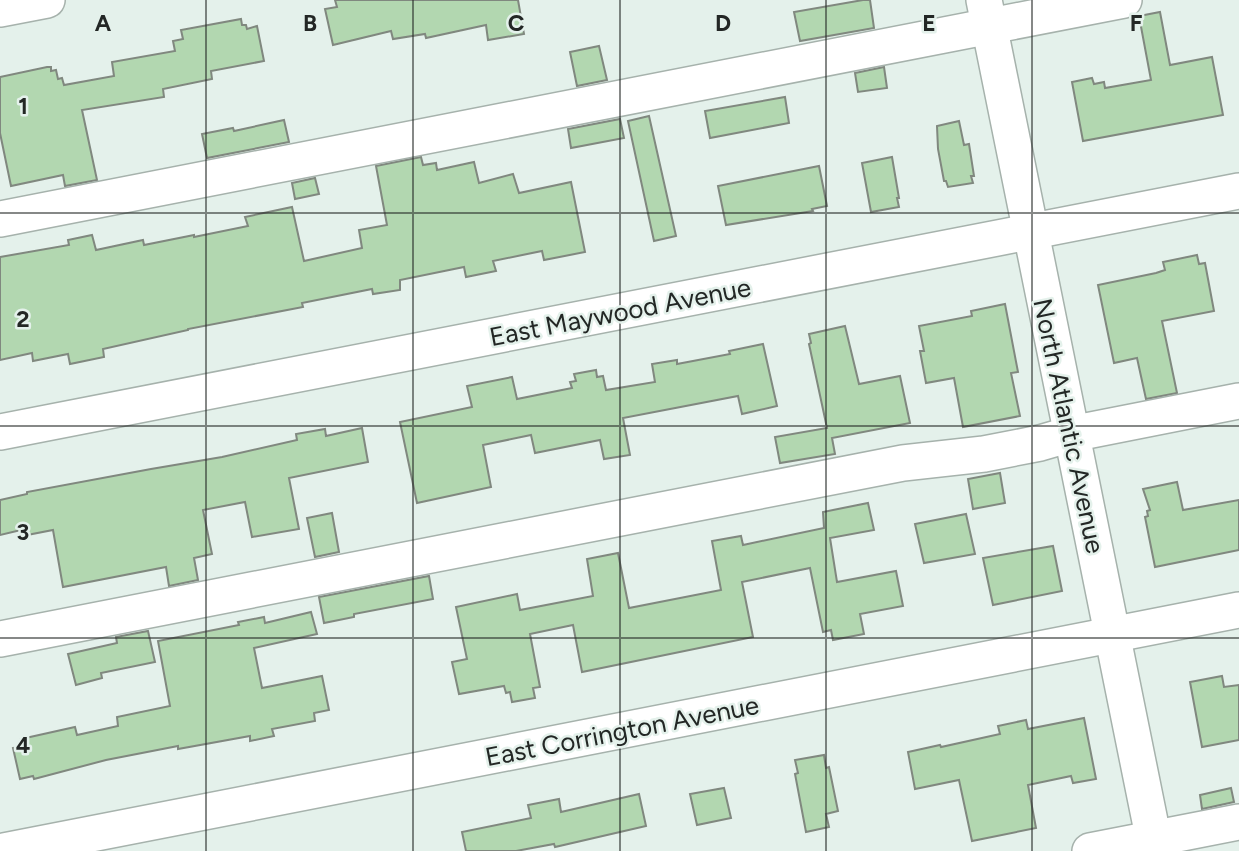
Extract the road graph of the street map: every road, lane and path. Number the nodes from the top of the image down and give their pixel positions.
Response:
1 (47, 0) edge
2 (1124, 0) edge
3 (0, 9) edge
4 (986, 13) edge
5 (1239, 191) edge
6 (0, 219) edge
7 (1030, 232) junction
8 (1239, 401) edge
9 (0, 432) edge
10 (1071, 434) junction
11 (1239, 610) edge
12 (1112, 635) junction
13 (0, 639) edge
14 (1239, 822) edge
15 (1155, 845) edge
16 (4, 851) edge
17 (1090, 851) edge

1 - 3 street
2 - 4 street
4 - 6 street
4 - 7 street, North Atlantic Avenue
5 - 7 street, East Maywood Avenue
7 - 9 street, East Maywood Avenue
7 - 10 street, North Atlantic Avenue
8 - 10 street
10 - 12 street, North Atlantic Avenue
10 - 13 street
11 - 12 street, East Corrington Avenue
12 - 15 street, North Atlantic Avenue
12 - 16 street, East Corrington Avenue
14 - 15 street
15 - 17 street

